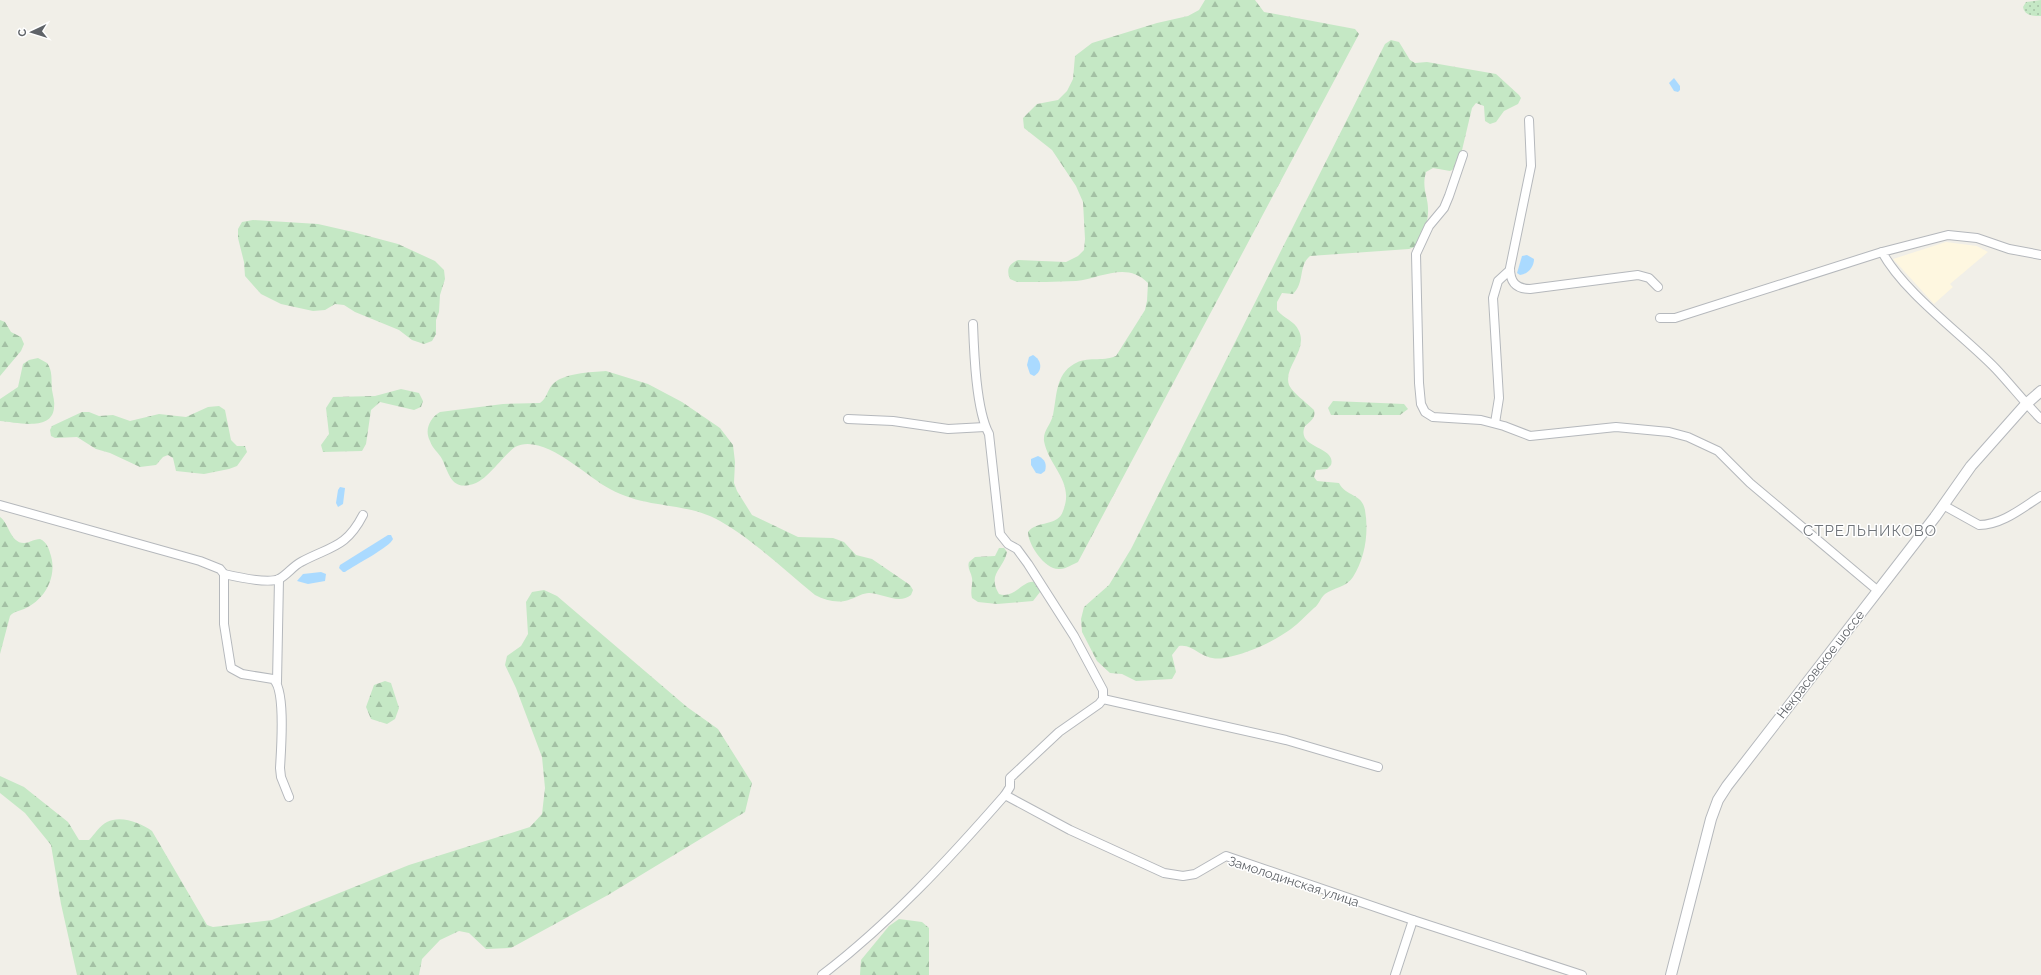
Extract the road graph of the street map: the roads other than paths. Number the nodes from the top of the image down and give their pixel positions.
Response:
1 (1528, 120) dead end
2 (1463, 155) dead end
3 (1882, 252) junction
4 (2041, 255) edge
5 (1510, 270) junction
6 (1658, 287) dead end
7 (1660, 318) dead end
8 (974, 324) dead end
9 (2041, 391) edge
10 (2026, 404) junction
11 (848, 419) dead end
12 (2041, 419) edge
13 (1495, 423) junction
14 (986, 427) junction
15 (2041, 496) edge
16 (0, 505) edge
17 (1943, 506) junction
18 (363, 515) dead end
19 (224, 574) junction
20 (279, 579) junction
21 (1877, 590) junction
22 (277, 682) junction
23 (1103, 699) junction
24 (1378, 767) dead end
25 (1005, 795) junction
26 (289, 797) dead end
27 (1413, 920) junction
28 (822, 975) edge
29 (1395, 975) edge
30 (1582, 975) edge
31 (1671, 975) edge

1 - 5 street
2 - 13 street
3 - 4 street
3 - 7 street
3 - 10 street
5 - 6 street
5 - 13 street
8 - 14 street
9 - 10 street, Некрасовское шоссе
10 - 12 street
10 - 17 street, Некрасовское шоссе
11 - 14 street
13 - 21 street
14 - 23 street
15 - 17 street
16 - 19 street
17 - 21 street, Некрасовское шоссе
18 - 20 street
19 - 20 street
19 - 22 street
20 - 22 street
21 - 31 street, Некрасовское шоссе
22 - 26 street
23 - 24 street
23 - 25 street
25 - 27 street, Замолодинская улица
25 - 28 street
27 - 29 street
27 - 30 street, Замолодинская улица

